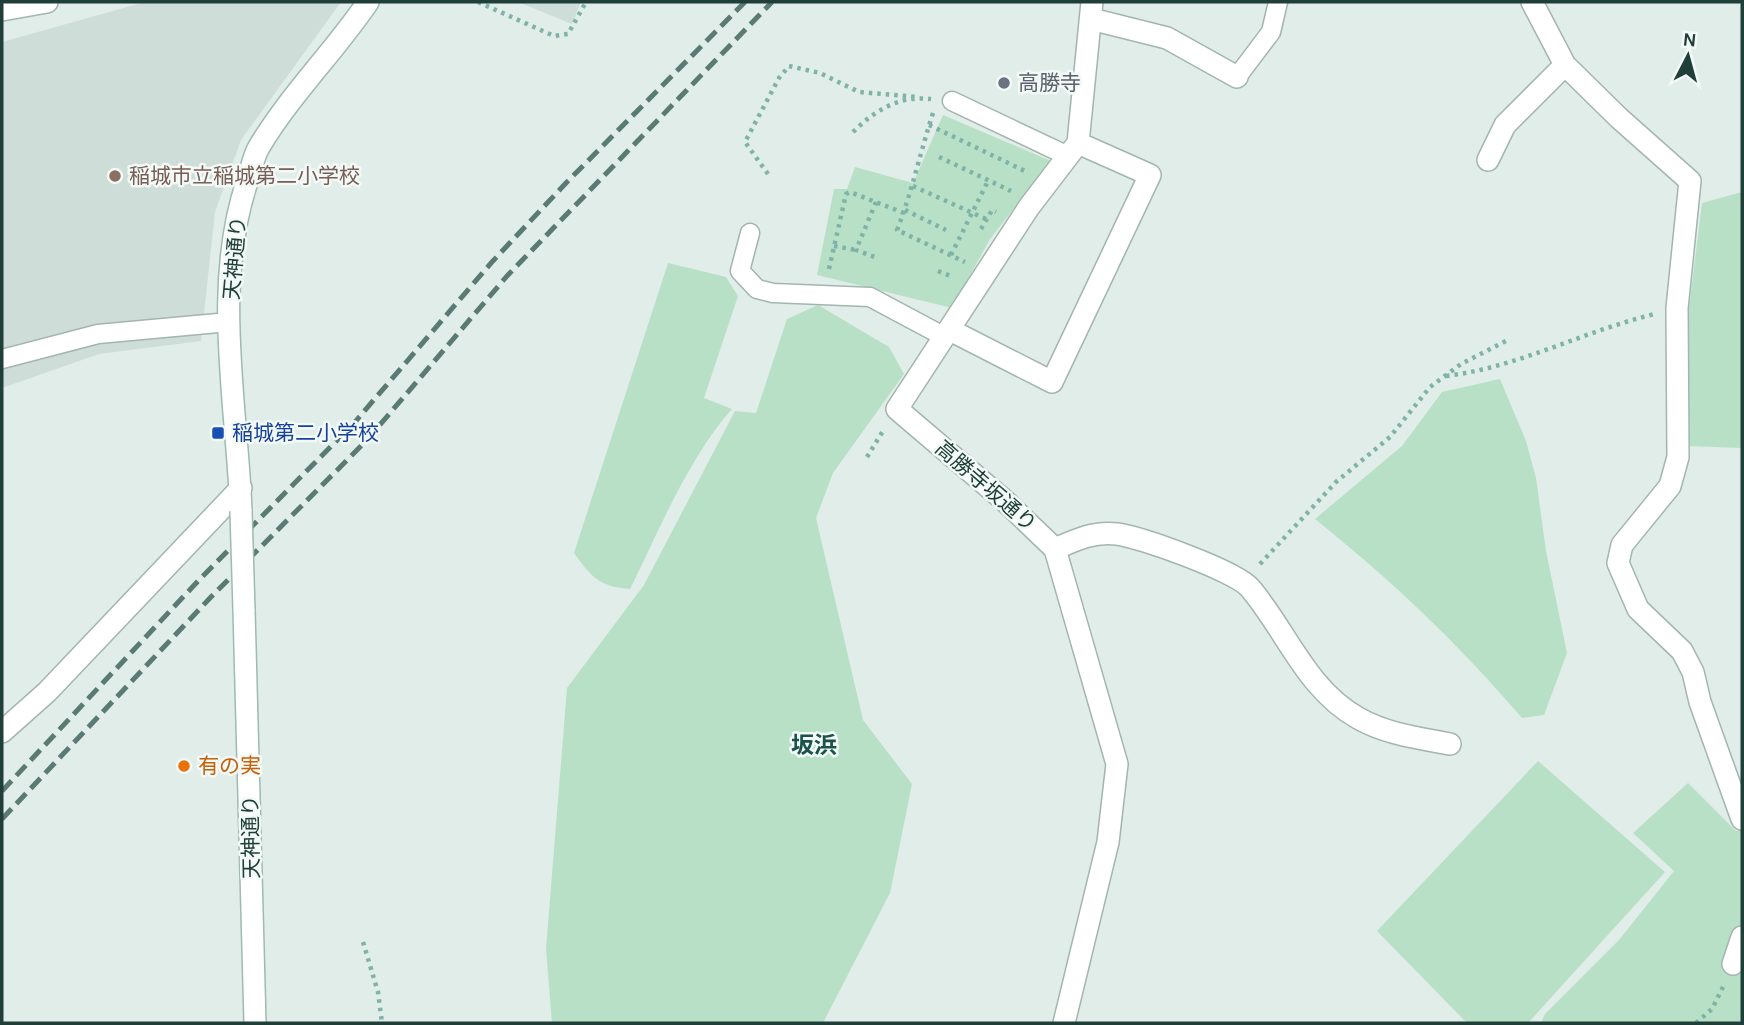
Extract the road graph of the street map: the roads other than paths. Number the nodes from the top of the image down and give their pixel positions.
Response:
1 (47, 2) edge
2 (368, 2) edge
3 (1278, 2) edge
4 (1532, 2) edge
5 (2, 10) edge
6 (1091, 10) edge
7 (1565, 65) junction
8 (1237, 77) joint
9 (945, 100) road end
10 (1073, 149) junction
11 (1488, 160) dead end
12 (750, 233) dead end
13 (229, 322) junction
14 (947, 333) junction
15 (2, 359) edge
16 (240, 488) junction
17 (1055, 549) junction
18 (2, 732) edge
19 (1450, 744) dead end
20 (1742, 819) edge
21 (1742, 937) edge
22 (1733, 964) road end
23 (255, 1023) edge
24 (1064, 1023) edge

1 - 5 street
2 - 13 street, 天神通り
3 - 8 lane
4 - 7 street
6 - 8 street
6 - 10 street
7 - 11 street
7 - 20 street
9 - 10 lane
10 - 14 street
10 - 14 street
12 - 14 lane
13 - 15 lane
13 - 16 street, 天神通り
14 - 17 street, 高勝寺坂通り
16 - 18 street
16 - 23 street, 天神通り, bridge
17 - 19 street
17 - 24 street, 高勝寺坂通り
21 - 22 street

